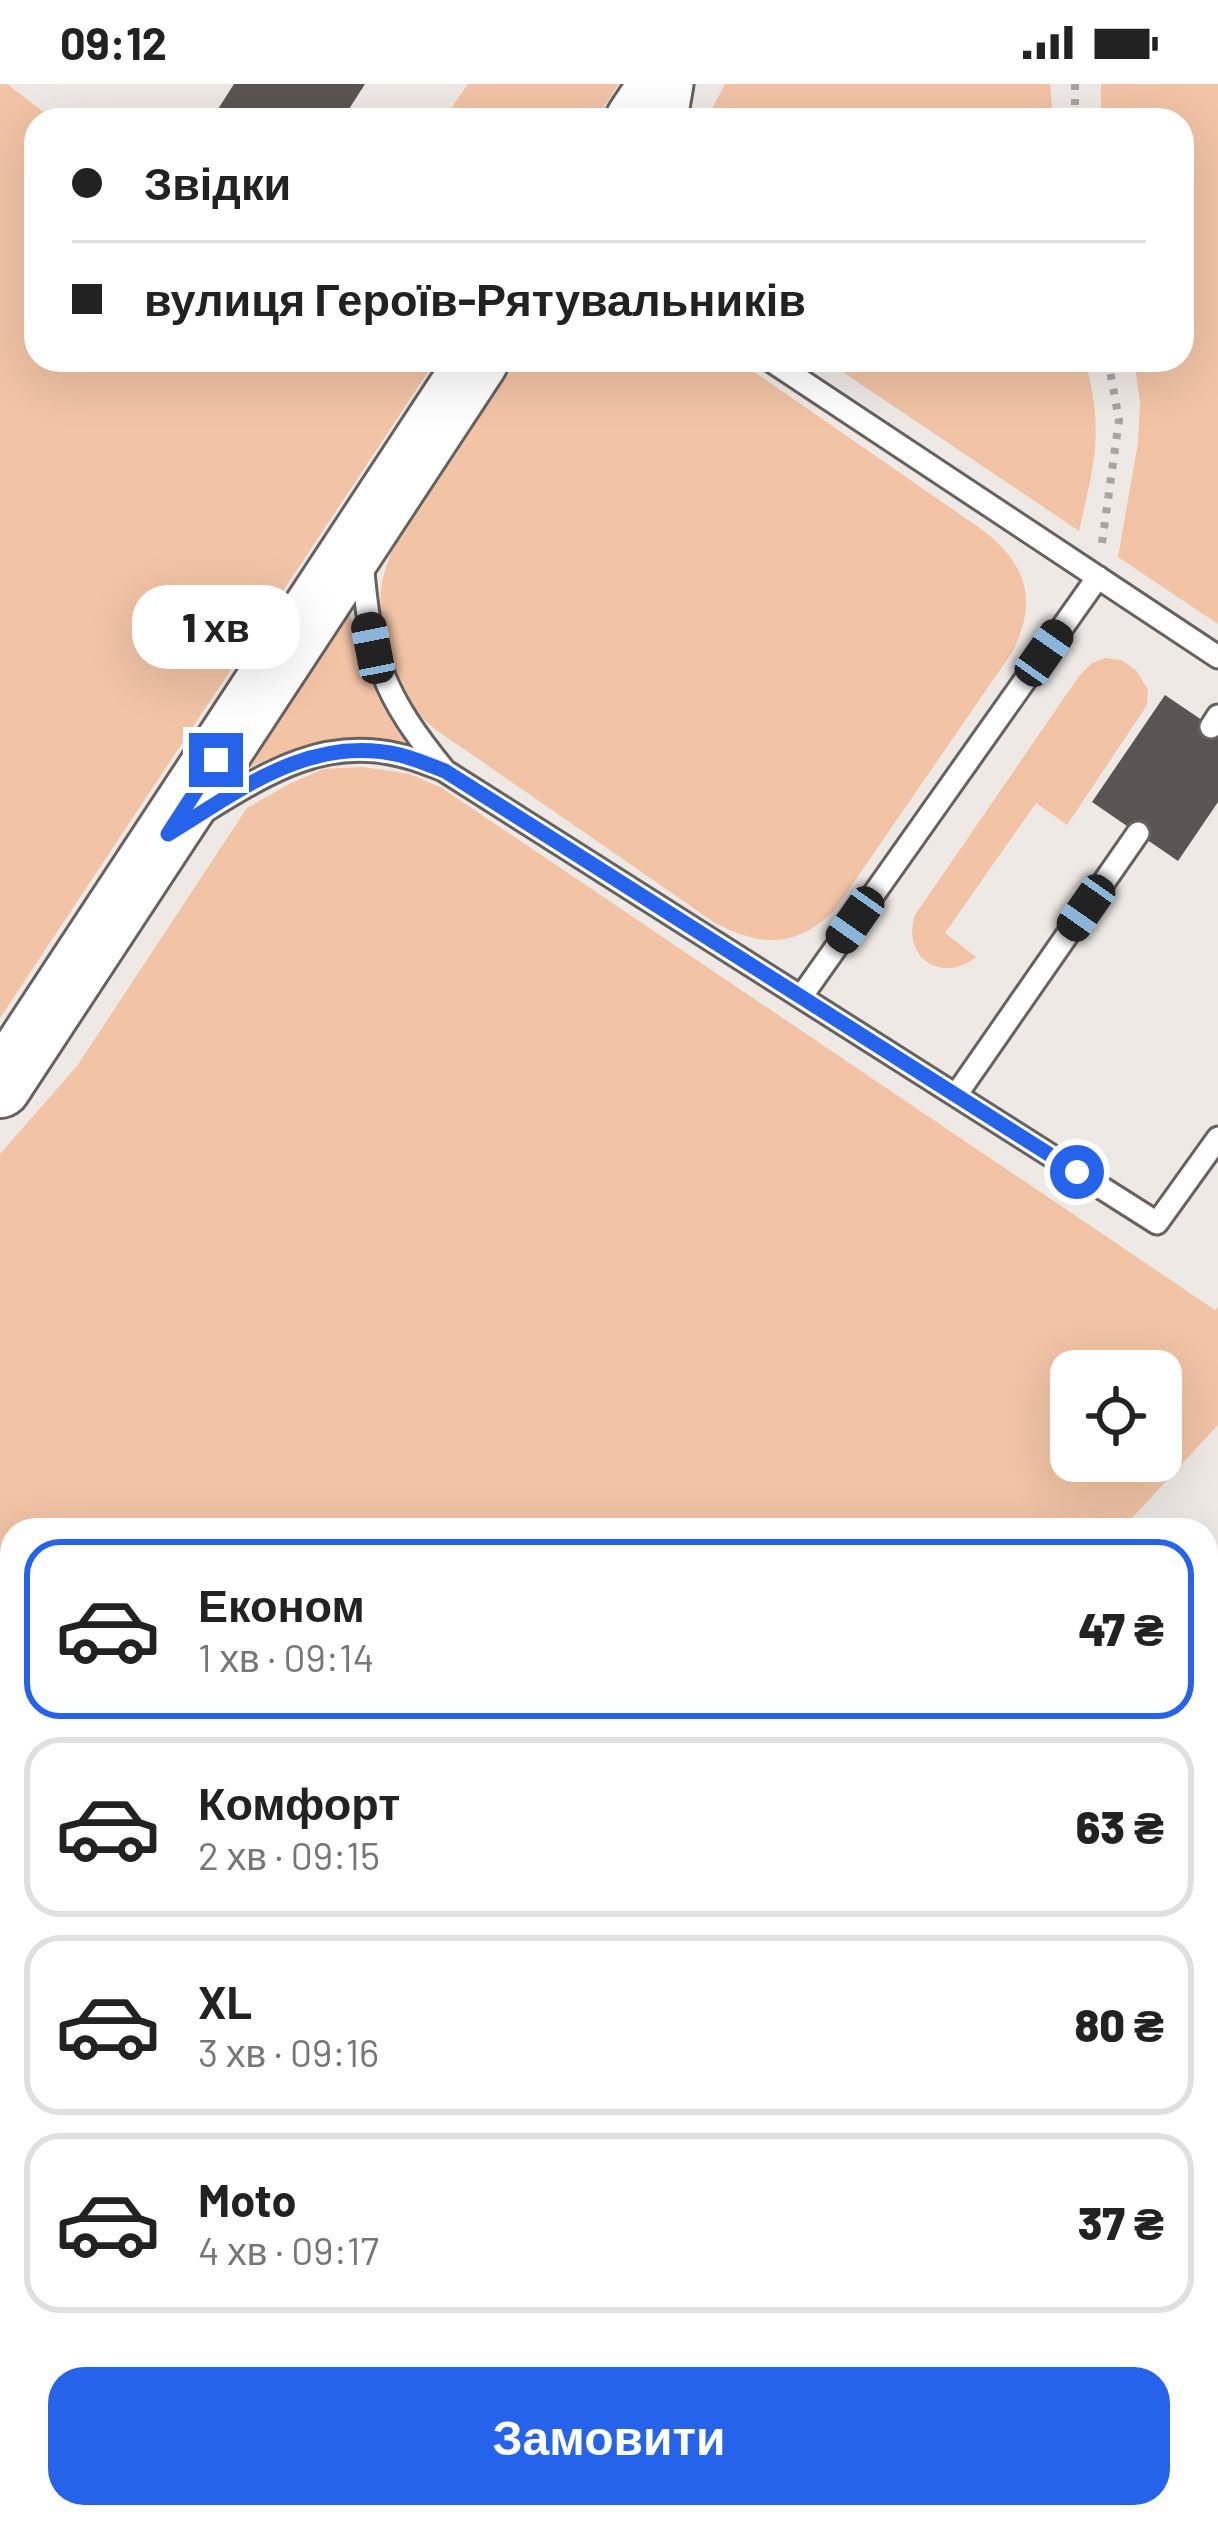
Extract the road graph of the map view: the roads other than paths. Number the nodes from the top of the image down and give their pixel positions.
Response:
1 (470, 372) edge
2 (788, 372) edge
3 (360, 538) junction
4 (1098, 577) junction
5 (1218, 657) edge
6 (445, 771) junction
7 (1138, 833) dead end
8 (168, 834) junction
9 (800, 997) junction
10 (0, 1087) edge
11 (956, 1095) junction
12 (1218, 1138) edge

1 - 3 street
2 - 4 lane
3 - 6 lane
3 - 8 street
4 - 5 lane
4 - 9 lane
6 - 8 lane
6 - 9 lane
7 - 11 lane
8 - 10 street
9 - 11 lane
11 - 12 lane

